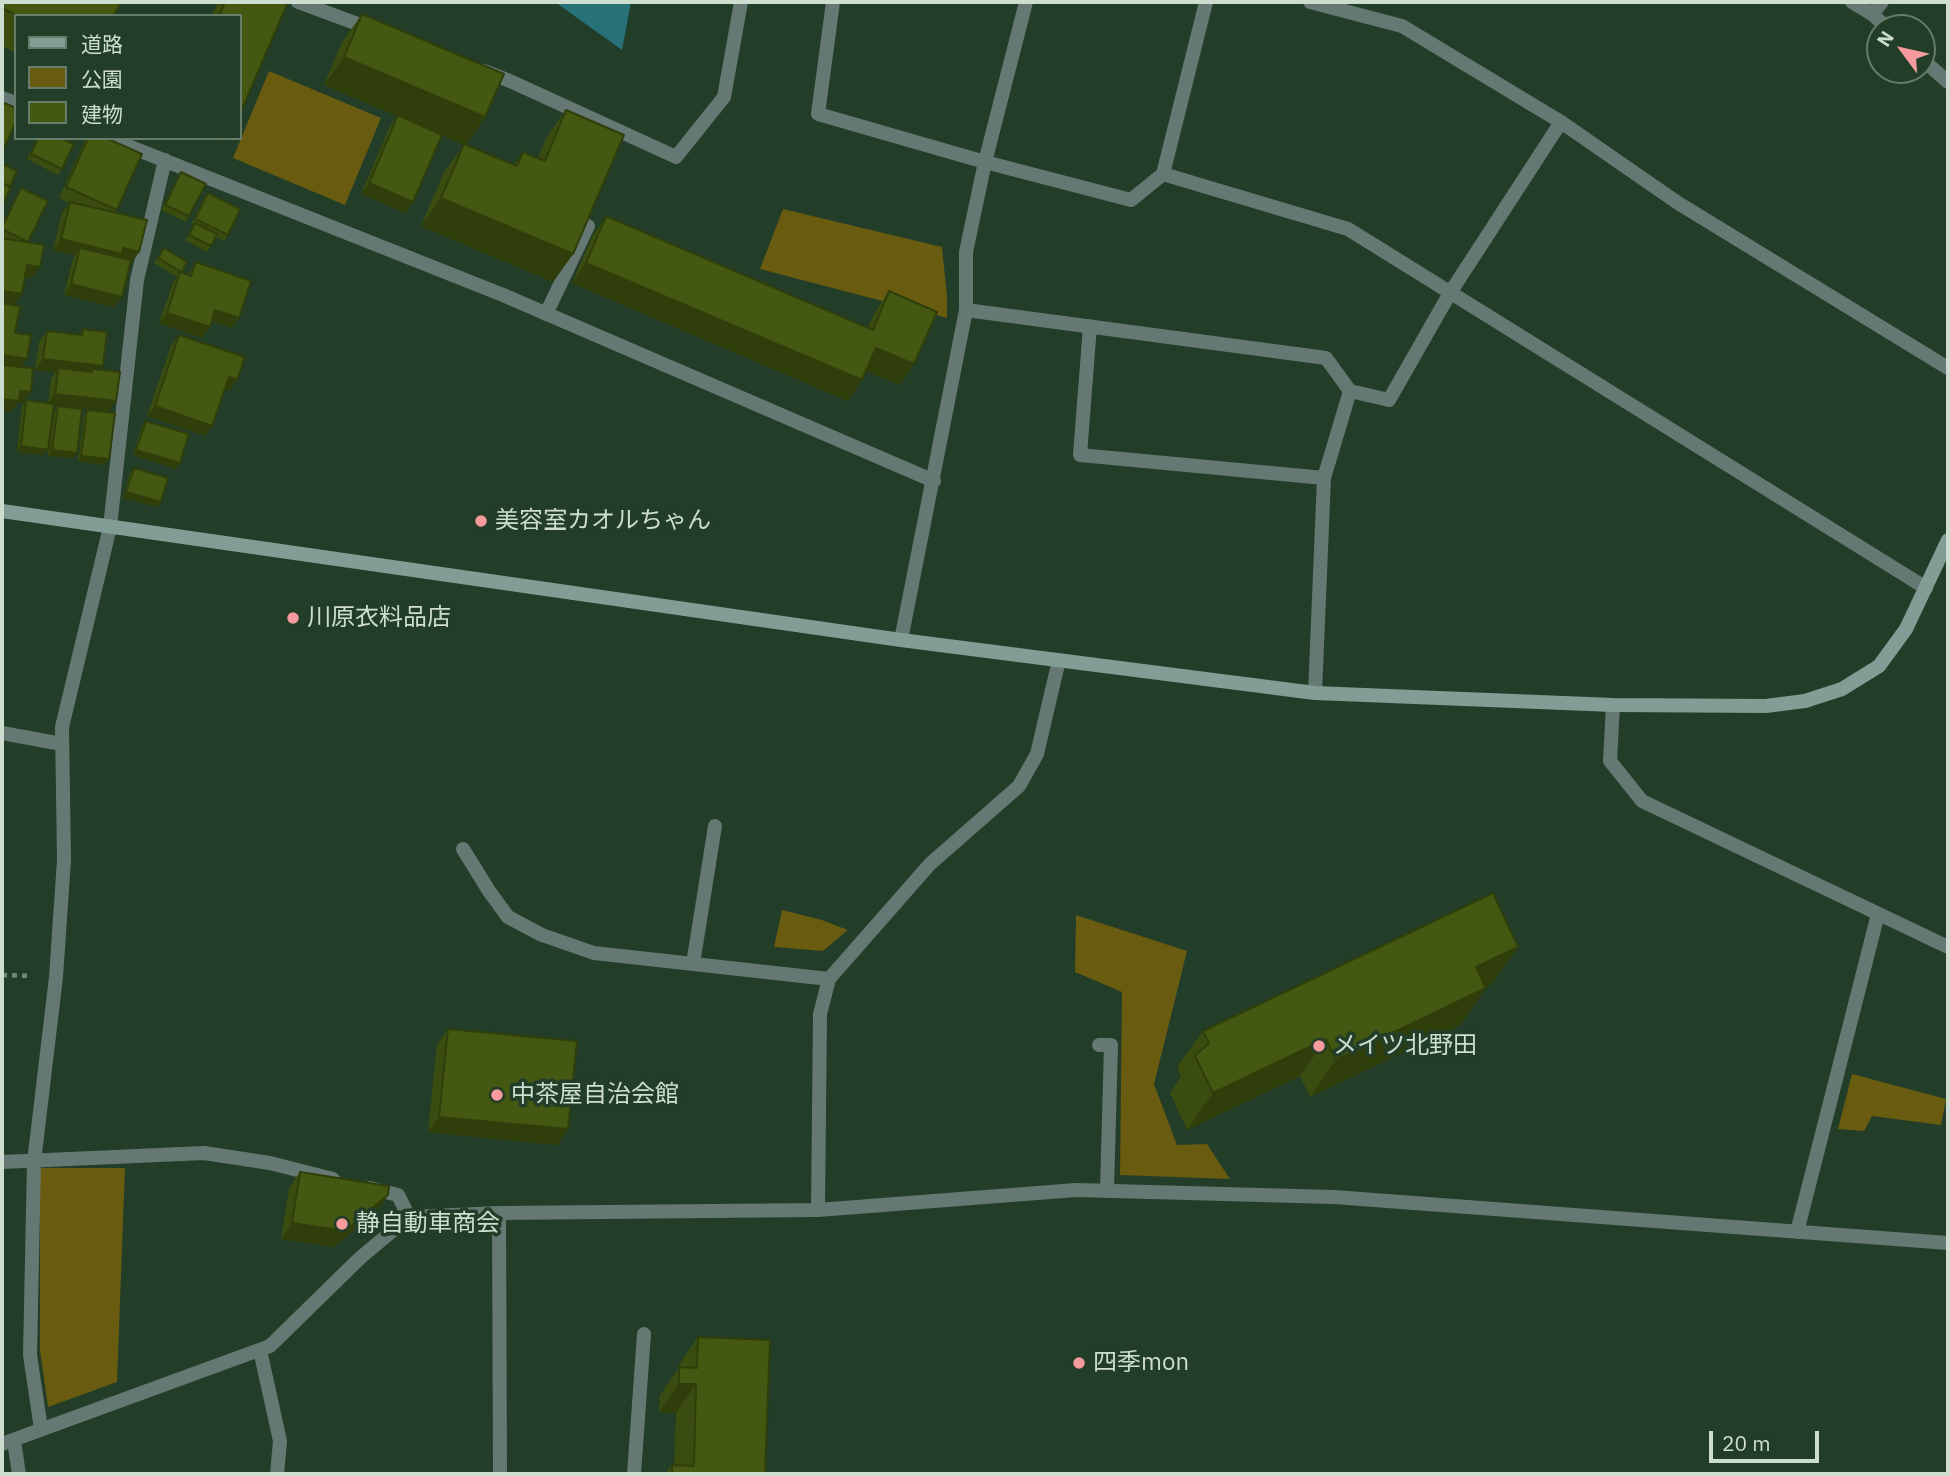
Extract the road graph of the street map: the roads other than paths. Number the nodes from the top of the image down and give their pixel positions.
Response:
1 (298, 2) edge
2 (741, 2) edge
3 (833, 2) edge
4 (1026, 2) edge
5 (1206, 2) edge
6 (1310, 2) edge
7 (1852, 2) edge
8 (1882, 2) edge
9 (1872, 14) joint
10 (393, 37) edge
11 (471, 66) edge
12 (1561, 122) junction
13 (113, 140) edge
14 (165, 160) junction
15 (985, 162) junction
16 (1163, 174) junction
17 (587, 226) edge
18 (1450, 293) junction
19 (966, 310) junction
20 (546, 314) junction
21 (1090, 326) junction
22 (1948, 368) edge
23 (1350, 391) junction
24 (1324, 478) junction
25 (934, 481) junction
26 (2, 512) edge
27 (110, 527) junction
28 (1948, 540) edge
29 (1926, 588) junction
30 (901, 640) junction
31 (1059, 660) junction
32 (1315, 693) junction
33 (1613, 705) junction
34 (2, 733) edge
35 (62, 744) junction
36 (715, 826) dead end
37 (463, 849) dead end
38 (1878, 914) junction
39 (1948, 947) edge
40 (693, 964) junction
41 (829, 979) junction
42 (1100, 1045) dead end
43 (2, 1162) edge
44 (34, 1162) junction
45 (1107, 1190) junction
46 (818, 1210) junction
47 (499, 1213) junction
48 (409, 1217) junction
49 (1797, 1231) junction
50 (1948, 1243) edge
51 (644, 1334) dead end
52 (260, 1350) junction
53 (41, 1429) junction
54 (8, 1443) edge
55 (19, 1474) edge
56 (277, 1474) edge
57 (500, 1474) edge
58 (634, 1474) edge

1 - 10 street
2 - 11 street
3 - 15 street
4 - 15 street
5 - 16 street
6 - 12 street
7 - 9 street
8 - 9 street
12 - 18 street
12 - 22 street
13 - 14 street
14 - 20 street
14 - 27 street
15 - 16 street
15 - 19 street
16 - 18 street
17 - 20 street
18 - 23 street
18 - 29 street
19 - 21 street
19 - 25 street
20 - 25 street
21 - 23 street
21 - 24 street
23 - 24 street
24 - 32 street
25 - 30 street
26 - 27 street
27 - 30 street
27 - 35 street
28 - 29 street
29 - 33 street
30 - 31 street
31 - 32 street
31 - 41 street
32 - 33 street
33 - 38 street
34 - 35 street
35 - 44 street
36 - 40 street
37 - 40 street
38 - 39 street
38 - 49 street
40 - 41 street
41 - 46 street
42 - 45 street
43 - 44 street
44 - 48 street
44 - 53 street
45 - 46 street
45 - 49 street
46 - 47 street
47 - 48 street
47 - 57 street
48 - 52 street
49 - 50 street
51 - 58 street
52 - 53 street
52 - 56 street
53 - 54 street
54 - 55 street

